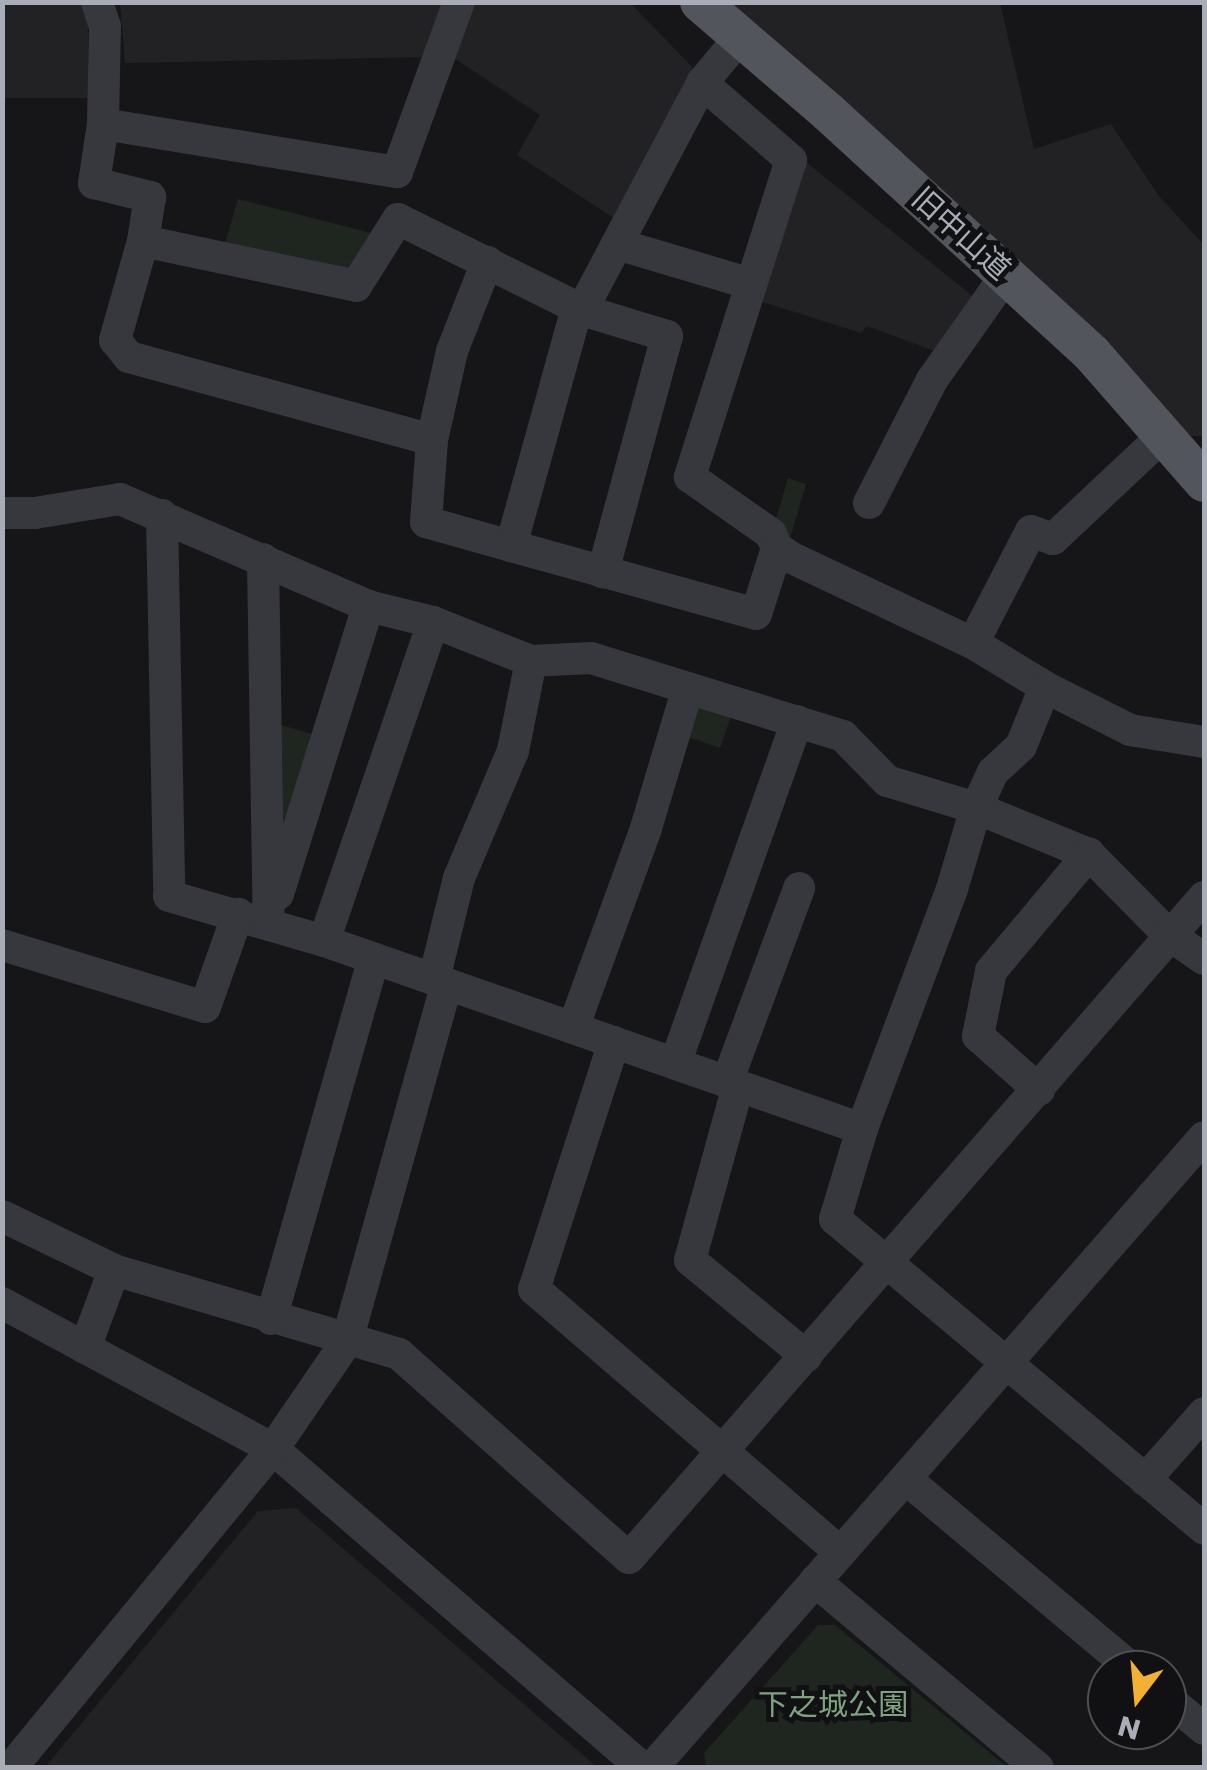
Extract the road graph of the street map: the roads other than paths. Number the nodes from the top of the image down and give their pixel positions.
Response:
1 (98, 2) edge
2 (459, 2) edge
3 (700, 2) edge
4 (740, 37) junction
5 (702, 82) junction
6 (103, 124) junction
7 (397, 172) junction
8 (143, 240) junction
9 (616, 244) junction
10 (485, 251) junction
11 (1006, 275) junction
12 (751, 284) junction
13 (579, 309) junction
14 (432, 440) junction
15 (1184, 444) edge
16 (1204, 482) edge
17 (869, 504) dead end
18 (2, 512) edge
19 (162, 515) junction
20 (511, 546) junction
21 (778, 548) junction
22 (263, 559) junction
23 (603, 572) junction
24 (368, 606) junction
25 (433, 622) junction
26 (974, 643) junction
27 (531, 661) junction
28 (1045, 687) junction
29 (688, 688) junction
30 (797, 720) junction
31 (1204, 742) edge
32 (976, 808) junction
33 (1088, 854) junction
34 (799, 888) dead end
35 (1204, 896) edge
36 (253, 918) junction
37 (1168, 934) junction
38 (324, 941) junction
39 (2, 945) edge
40 (374, 958) junction
41 (1204, 960) edge
42 (440, 982) junction
43 (573, 1028) junction
44 (614, 1042) junction
45 (674, 1064) junction
46 (733, 1084) junction
47 (1039, 1090) junction
48 (862, 1129) junction
49 (1204, 1137) edge
50 (2, 1216) edge
51 (886, 1263) junction
52 (114, 1270) junction
53 (2, 1303) edge
54 (270, 1319) junction
55 (347, 1341) junction
56 (85, 1348) junction
57 (806, 1356) junction
58 (1008, 1364) junction
59 (1204, 1413) edge
60 (273, 1449) junction
61 (722, 1454) junction
62 (906, 1479) junction
63 (1145, 1480) junction
64 (1204, 1529) edge
65 (840, 1552) junction
66 (815, 1581) junction
67 (1110, 1650) edge
68 (10, 1768) edge
69 (642, 1768) edge
70 (652, 1768) edge
71 (1038, 1768) edge

1 - 6 street
2 - 7 street
3 - 4 main road, 旧中山道
4 - 5 street
4 - 11 main road, 旧中山道
5 - 9 street
5 - 12 street
6 - 7 street
6 - 8 street
7 - 10 street
8 - 10 street
8 - 14 street
9 - 12 street
9 - 13 street
10 - 13 street
10 - 14 street
11 - 15 main road, 旧中山道
11 - 17 street
12 - 21 street
13 - 20 street
13 - 23 street
14 - 20 street
15 - 16 main road, 旧中山道
15 - 26 street
18 - 19 street
19 - 22 street
19 - 36 street
20 - 23 street
21 - 23 street
21 - 26 street
22 - 24 street
22 - 36 street
24 - 25 street
24 - 36 street
25 - 27 street
25 - 38 street
26 - 28 street
27 - 29 street
27 - 42 street
28 - 31 street
28 - 32 street
29 - 30 street
29 - 43 street
30 - 32 street
30 - 45 street
32 - 33 street
32 - 48 street
33 - 37 street
33 - 47 street
34 - 46 street
35 - 37 street
36 - 38 street
36 - 39 street
37 - 41 street
37 - 47 street
38 - 40 street
40 - 42 street
40 - 54 street
42 - 43 street
42 - 55 street
43 - 44 street
44 - 45 street
44 - 61 street
45 - 46 street
46 - 48 street
46 - 57 street
47 - 51 street
48 - 51 street
49 - 58 street
50 - 52 street
51 - 57 street
51 - 58 street
52 - 54 street
52 - 56 street
53 - 56 street
54 - 55 street
55 - 60 street
55 - 61 street
56 - 60 street
57 - 61 street
58 - 62 street
58 - 63 street
59 - 63 street
60 - 68 street
60 - 69 street
61 - 65 street
62 - 65 street
62 - 67 street
63 - 64 street
65 - 66 street
66 - 70 street
66 - 71 street

